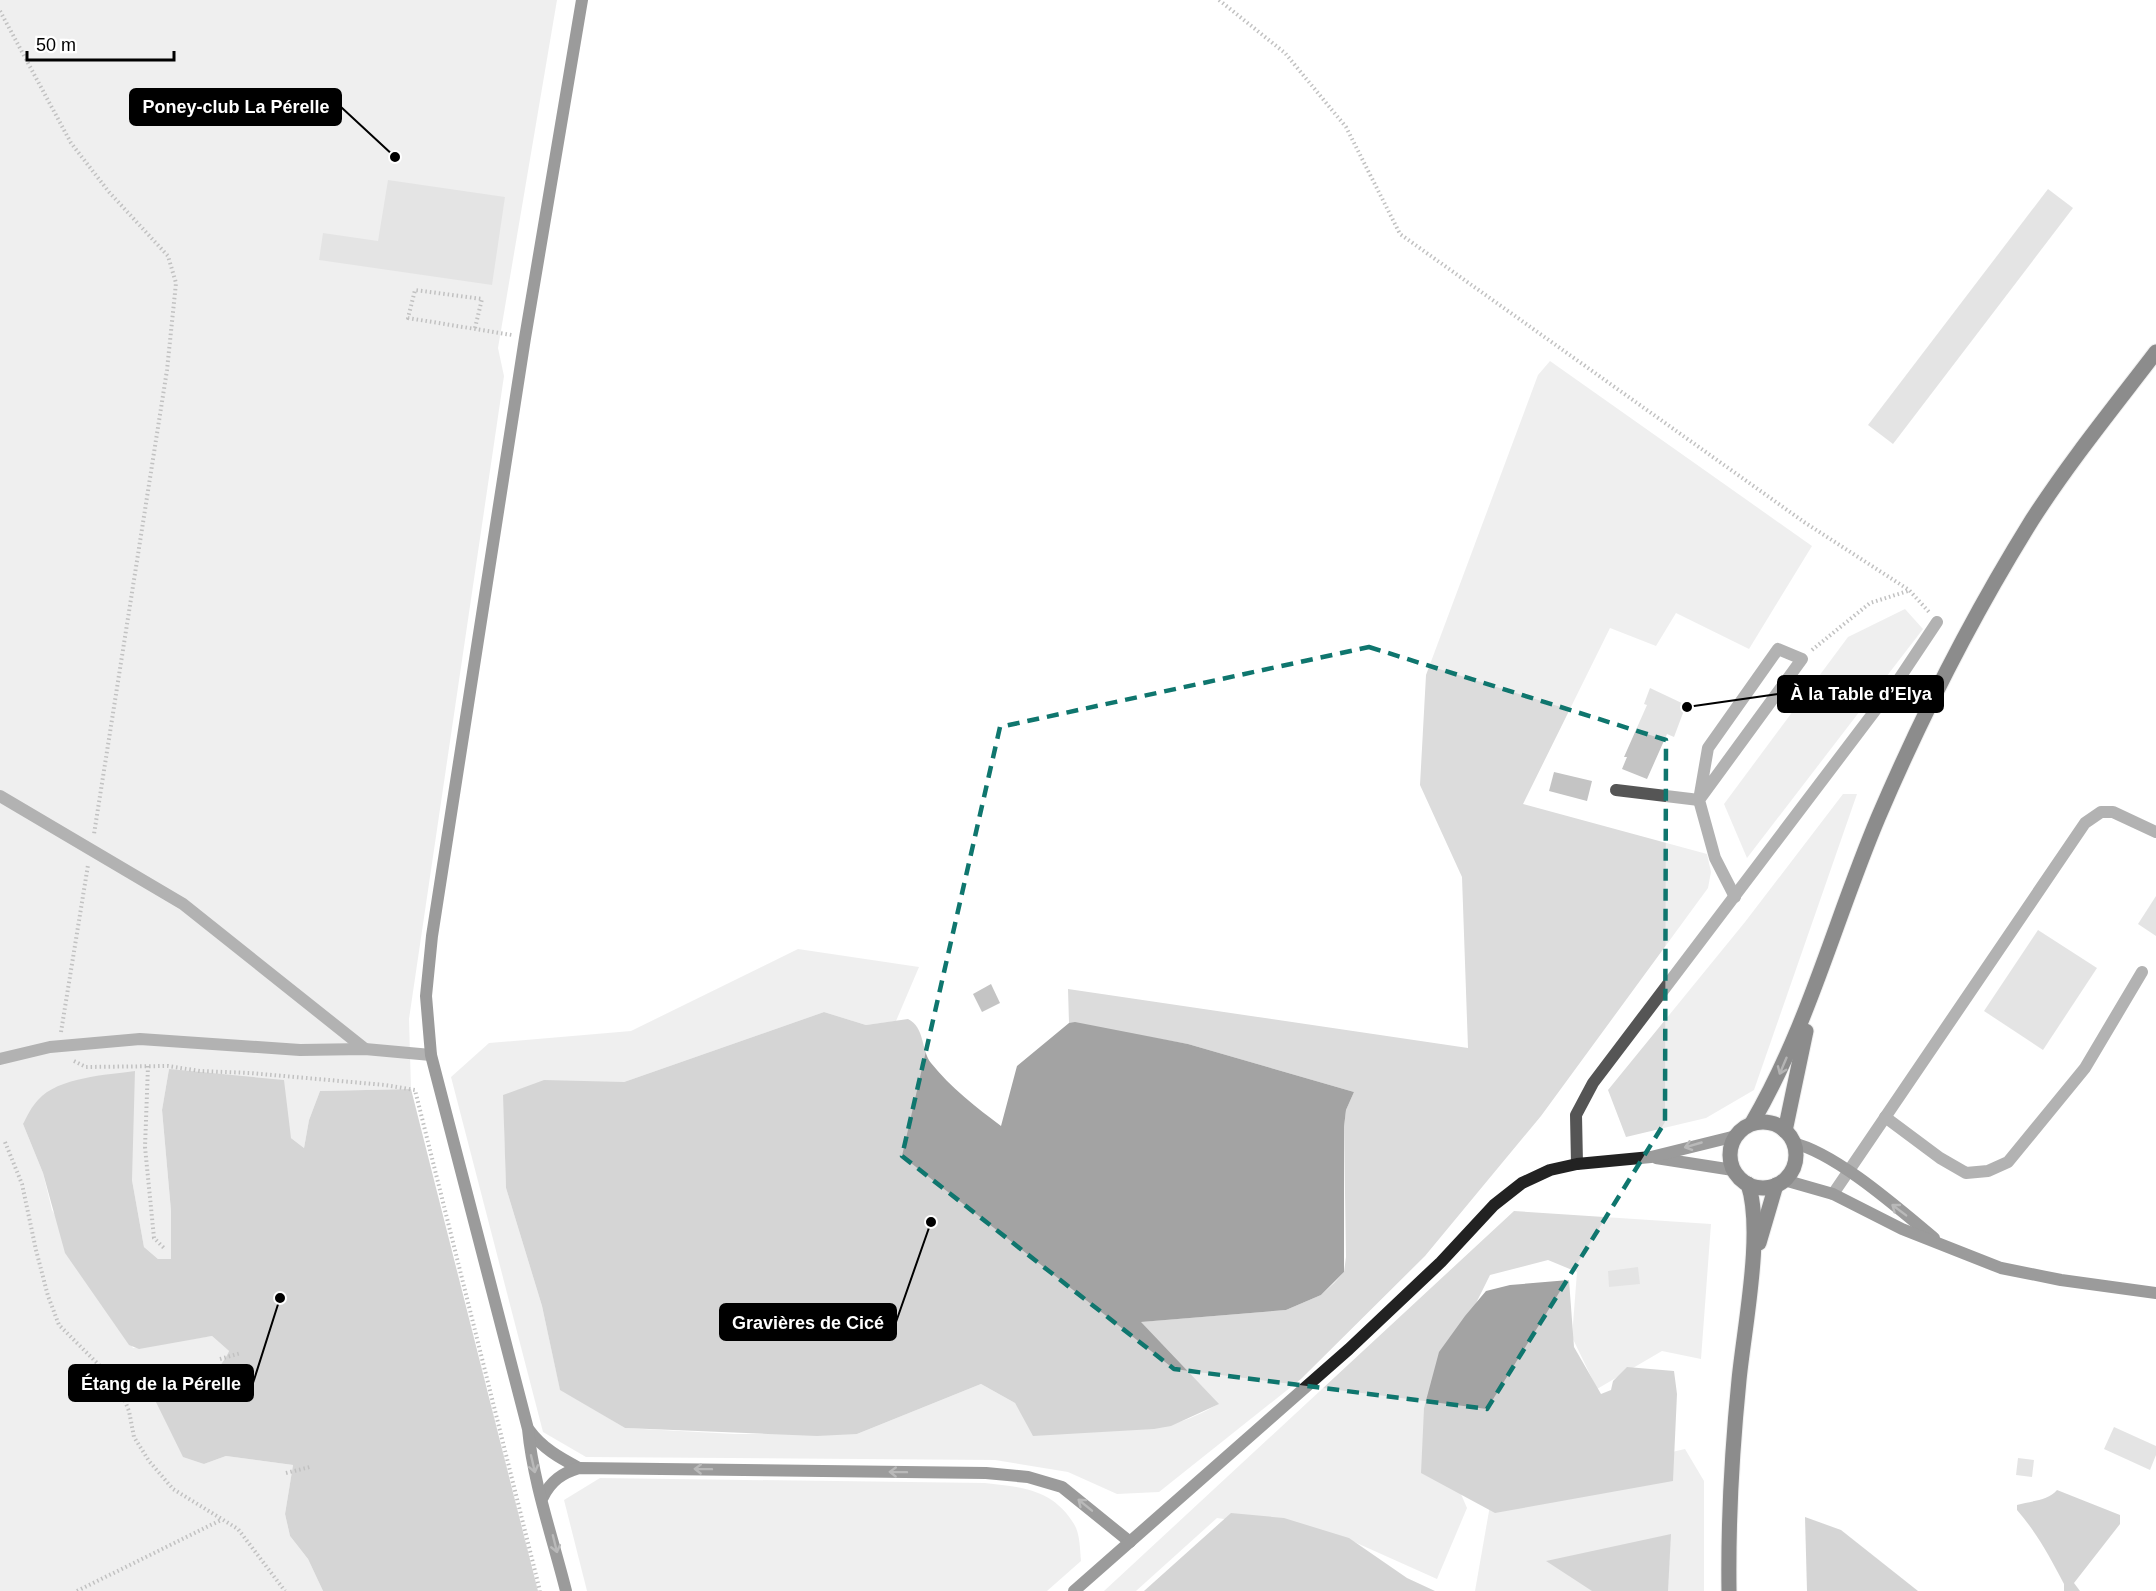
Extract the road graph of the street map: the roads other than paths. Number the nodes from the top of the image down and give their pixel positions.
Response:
1 (582, 0) edge
2 (2156, 352) edge
3 (1937, 622) road end
4 (1616, 790) dead end
5 (0, 796) edge
6 (1699, 800) junction
7 (2156, 832) edge
8 (1735, 897) junction
9 (2142, 972) dead end
10 (1814, 993) junction
11 (366, 1049) junction
12 (432, 1055) junction
13 (0, 1059) edge
14 (1885, 1117) junction
15 (1752, 1124) junction
16 (1736, 1136) junction
17 (1789, 1137) junction
18 (1651, 1157) junction
19 (1577, 1164) junction
20 (1733, 1170) junction
21 (1848, 1172) junction
22 (1780, 1182) junction
23 (1748, 1184) junction
24 (1833, 1194) junction
25 (1944, 1246) junction
26 (1751, 1275) junction
27 (2156, 1293) edge
28 (528, 1429) junction
29 (579, 1468) junction
30 (543, 1497) junction
31 (1130, 1542) junction
32 (566, 1591) edge
33 (1074, 1591) edge
34 (1729, 1591) edge

1 - 12 main road
2 - 10 main road
3 - 8 street
4 - 6 street
5 - 11 street
6 - 6 street
6 - 8 street
7 - 14 street
8 - 19 street
9 - 14 street
10 -> 15 main road
10 - 17 main road
11 - 12 street
11 - 13 street
12 - 28 main road
14 - 21 street
15 - 16 main road
15 - 17 main road
16 -> 18 main road
16 - 20 main road
17 - 21 main road
17 - 22 main road
18 - 19 main road
18 - 20 main road
19 - 31 main road
20 - 23 main road
21 - 24 street
25 -> 21 main road
22 - 23 main road
22 - 24 main road
22 - 26 main road
23 - 26 main road
24 - 25 main road
25 - 27 main road
26 - 34 main road
28 - 29 main road
28 -> 30 main road
29 - 30 main road
31 -> 29 main road
30 -> 32 main road
31 - 33 main road

